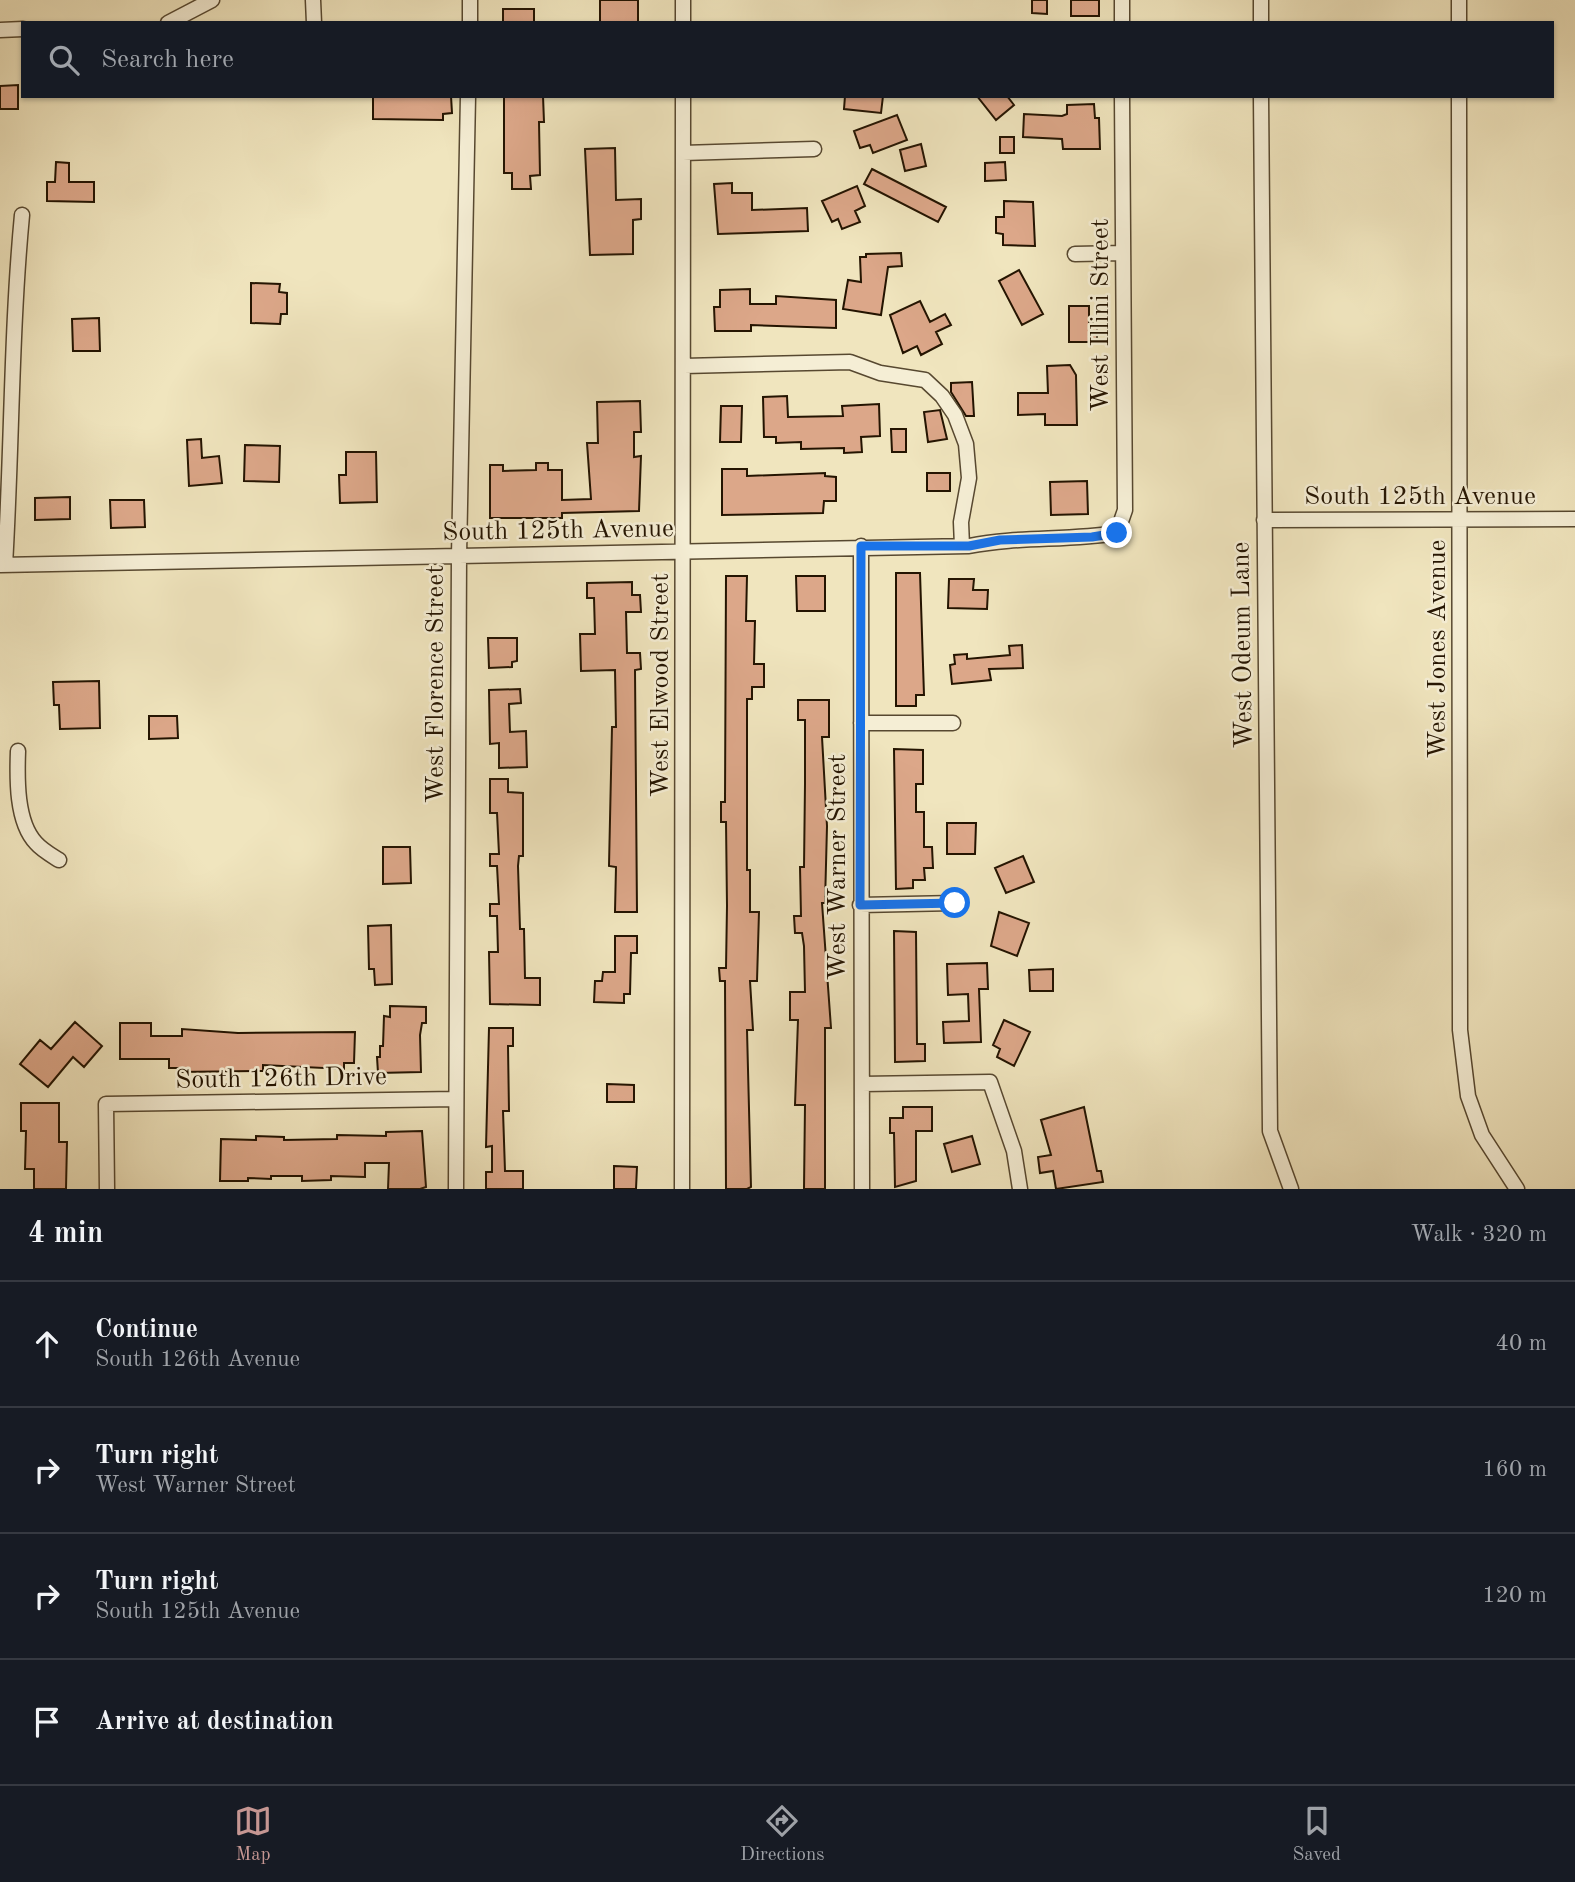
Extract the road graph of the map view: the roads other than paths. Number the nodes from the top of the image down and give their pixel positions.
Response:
1 (212, 0) edge
2 (313, 0) edge
3 (470, 0) edge
4 (683, 0) edge
5 (1122, 0) edge
6 (1261, 0) edge
7 (1459, 0) edge
8 (172, 21) edge
9 (314, 21) edge
10 (470, 21) edge
11 (683, 21) edge
12 (1122, 21) edge
13 (1261, 21) edge
14 (1459, 21) edge
15 (21, 29) edge
16 (0, 30) edge
17 (468, 98) edge
18 (683, 98) edge
19 (1122, 98) edge
20 (1261, 98) edge
21 (1459, 98) edge
22 (814, 149) dead end
23 (683, 153) junction
24 (22, 215) dead end
25 (1123, 253) junction
26 (1075, 254) dead end
27 (684, 366) junction
28 (1575, 519) edge
29 (1264, 520) junction
30 (1460, 520) junction
31 (1117, 533) joint
32 (861, 546) junction
33 (962, 546) junction
34 (684, 550) junction
35 (459, 556) junction
36 (2, 565) edge
37 (861, 723) junction
38 (953, 723) dead end
39 (18, 751) dead end
40 (59, 860) dead end
41 (955, 903) dead end
42 (860, 905) junction
43 (862, 1084) junction
44 (456, 1099) junction
45 (107, 1189) edge
46 (456, 1189) edge
47 (682, 1189) edge
48 (862, 1189) edge
49 (1020, 1189) edge
50 (1291, 1189) edge
51 (1517, 1189) edge

1 - 8 street
2 - 9 street
3 - 10 street
4 - 11 street
5 - 12 street
6 - 13 street
7 - 14 street
15 - 16 street
17 - 35 street, West Florence Street
18 - 23 street, West Elwood Street
19 - 25 street, West Illini Street
20 - 29 street, West Odeum Lane
21 - 30 street, West Jones Avenue
22 - 23 street
23 - 27 street, West Elwood Street
24 - 36 street
25 - 26 street
25 - 31 street, West Illini Street
27 - 33 street
27 - 34 street, West Elwood Street
28 - 30 street, South 125th Avenue
29 - 30 street, South 125th Avenue
29 - 50 street, West Odeum Lane
30 - 51 street, West Jones Avenue
31 - 33 street, South 125th Avenue
32 - 33 street, South 125th Avenue
32 - 34 street, South 125th Avenue
32 - 37 street, West Warner Street
34 - 35 street, South 125th Avenue
34 - 47 street, West Elwood Street
35 - 36 street, South 125th Avenue
35 - 44 street, West Florence Street
37 - 38 street
37 - 42 street, West Warner Street
39 - 40 street
41 - 42 street
42 - 43 street, West Warner Street
43 - 48 street, West Warner Street
43 - 49 street
44 - 45 street, South 126th Drive
44 - 46 street, West Florence Street

